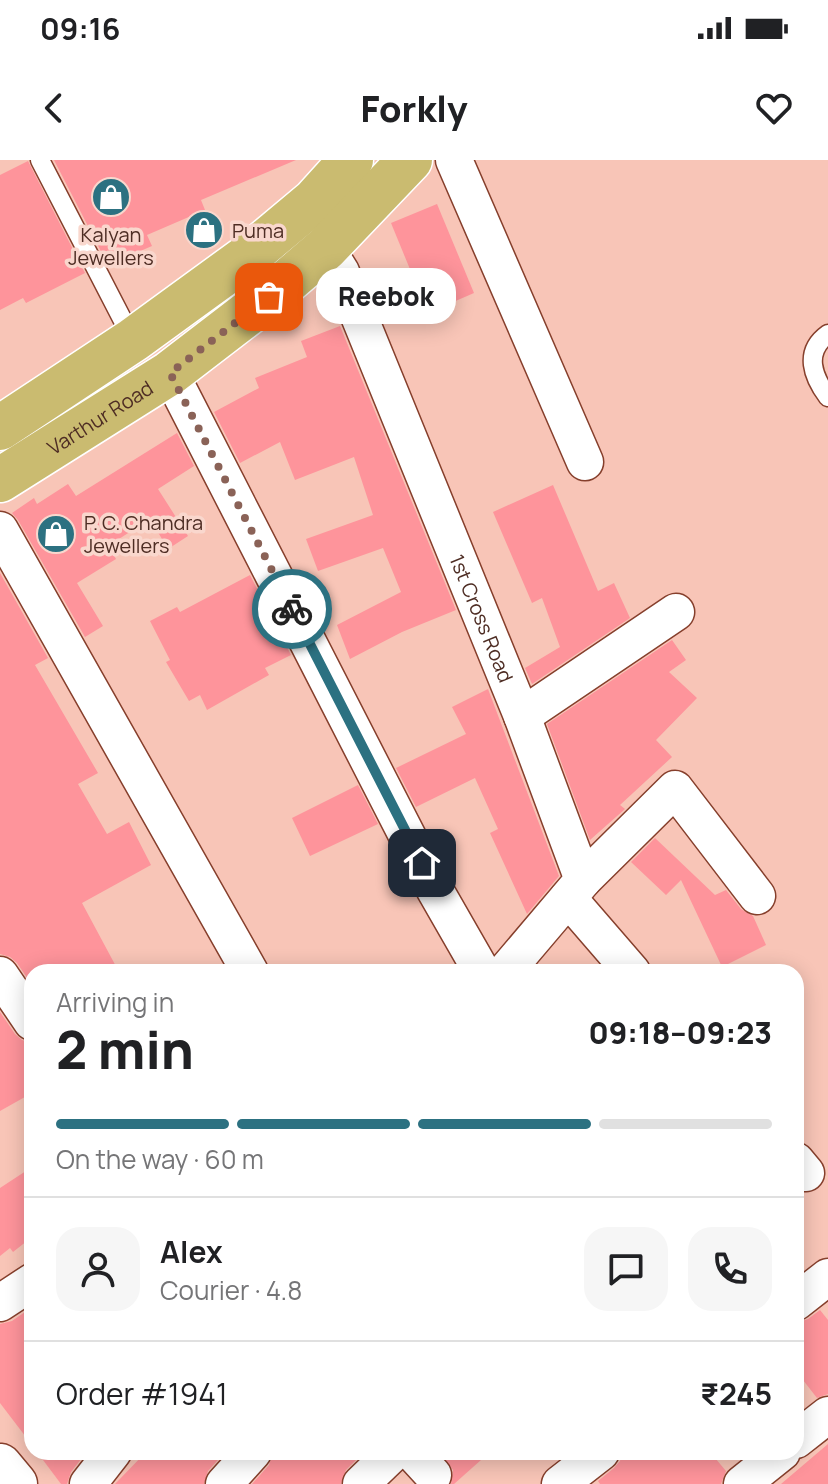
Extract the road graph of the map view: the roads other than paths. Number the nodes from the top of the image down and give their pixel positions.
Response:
1 (40, 160) edge
2 (351, 160) edge
3 (410, 160) edge
4 (454, 160) edge
5 (326, 248) junction
6 (828, 334) edge
7 (133, 340) junction
8 (170, 373) junction
9 (828, 397) edge
10 (4, 417) edge
11 (585, 462) dead end
12 (0, 480) edge
13 (0, 530) edge
14 (676, 612) dead end
15 (522, 716) junction
16 (575, 889) junction
17 (757, 896) dead end
18 (245, 964) edge
19 (477, 964) edge
20 (512, 964) edge
21 (627, 964) edge
22 (0, 975) edge
23 (24, 1010) edge
24 (828, 1277) edge
25 (24, 1287) edge
26 (804, 1296) edge
27 (0, 1303) edge
28 (828, 1415) edge
29 (804, 1434) edge
30 (107, 1460) edge
31 (246, 1460) edge
32 (386, 1460) edge
33 (591, 1460) edge
34 (772, 1460) edge
35 (0, 1466) edge
36 (15, 1484) edge
37 (88, 1484) edge
38 (224, 1484) edge
39 (361, 1484) edge
40 (560, 1484) edge
41 (742, 1484) edge

1 - 7 lane
2 - 7 main road
3 - 5 main road, Varthur Road
4 - 11 street
5 - 8 main road, Varthur Road
5 - 15 street, 1st Cross Road
6 - 9 lane
7 - 10 main road
8 - 12 main road, Varthur Road
8 - 19 street
13 - 18 street
14 - 15 street
15 - 16 street, 1st Cross Road
16 - 17 street
16 - 20 street
16 - 21 street
22 - 23 street
24 - 26 street
25 - 27 street
28 - 29 street
30 - 37 street
31 - 38 street
32 - 39 street
33 - 40 street
34 - 41 street
35 - 36 street

